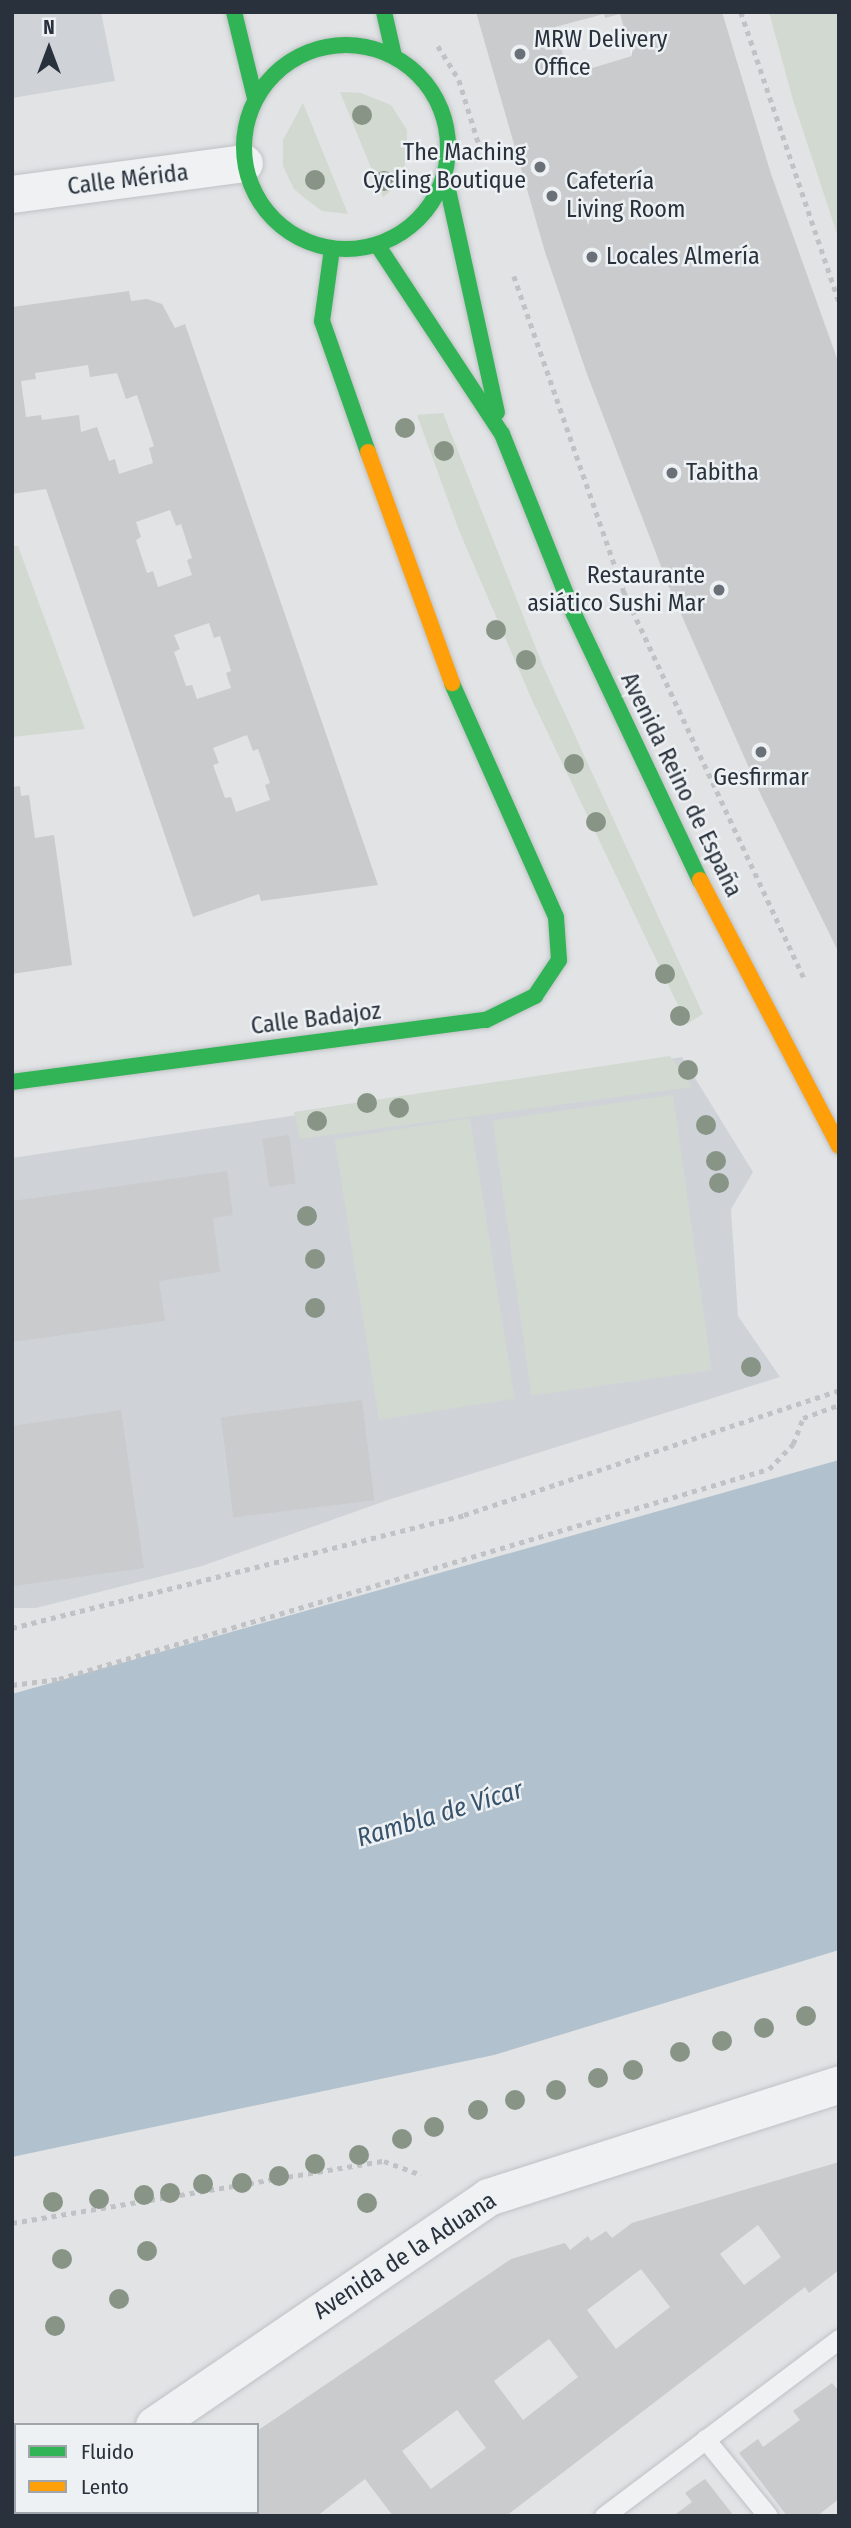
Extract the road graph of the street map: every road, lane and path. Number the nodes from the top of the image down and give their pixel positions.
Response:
1 (234, 12) edge
2 (384, 12) edge
3 (741, 12) edge
4 (432, 36) dead end
5 (394, 56) junction
6 (255, 98) junction
7 (482, 154) dead end
8 (244, 163) junction
9 (445, 176) junction
10 (12, 194) edge
11 (378, 246) junction
12 (332, 249) junction
13 (511, 267) dead end
14 (839, 301) edge
15 (502, 435) junction
16 (810, 989) dead end
17 (12, 1082) edge
18 (839, 1146) edge
19 (839, 1390) edge
20 (839, 1405) edge
21 (12, 1628) edge
22 (12, 1685) edge
23 (839, 2084) edge
24 (422, 2175) dead end
25 (12, 2223) edge
26 (839, 2339) edge
27 (157, 2423) edge
28 (705, 2440) junction
29 (604, 2516) edge
30 (768, 2516) edge

1 - 6 street
2 - 5 street
3 - 14 path
4 - 7 path
5 - 6 street
5 - 9 street
6 - 8 street
8 - 10 street, Calle Mérida
8 - 12 street
9 - 11 street
9 - 15 street, Avenida Reino de España
11 - 12 street
11 - 15 street, Avenida Reino de España
12 - 17 street, Calle Badajoz
13 - 16 path
15 - 18 street, Avenida Reino de España
19 - 21 path
20 - 22 path
23 - 27 street, Avenida de la Aduana
24 - 25 path
26 - 28 lane
28 - 29 lane
28 - 30 lane

